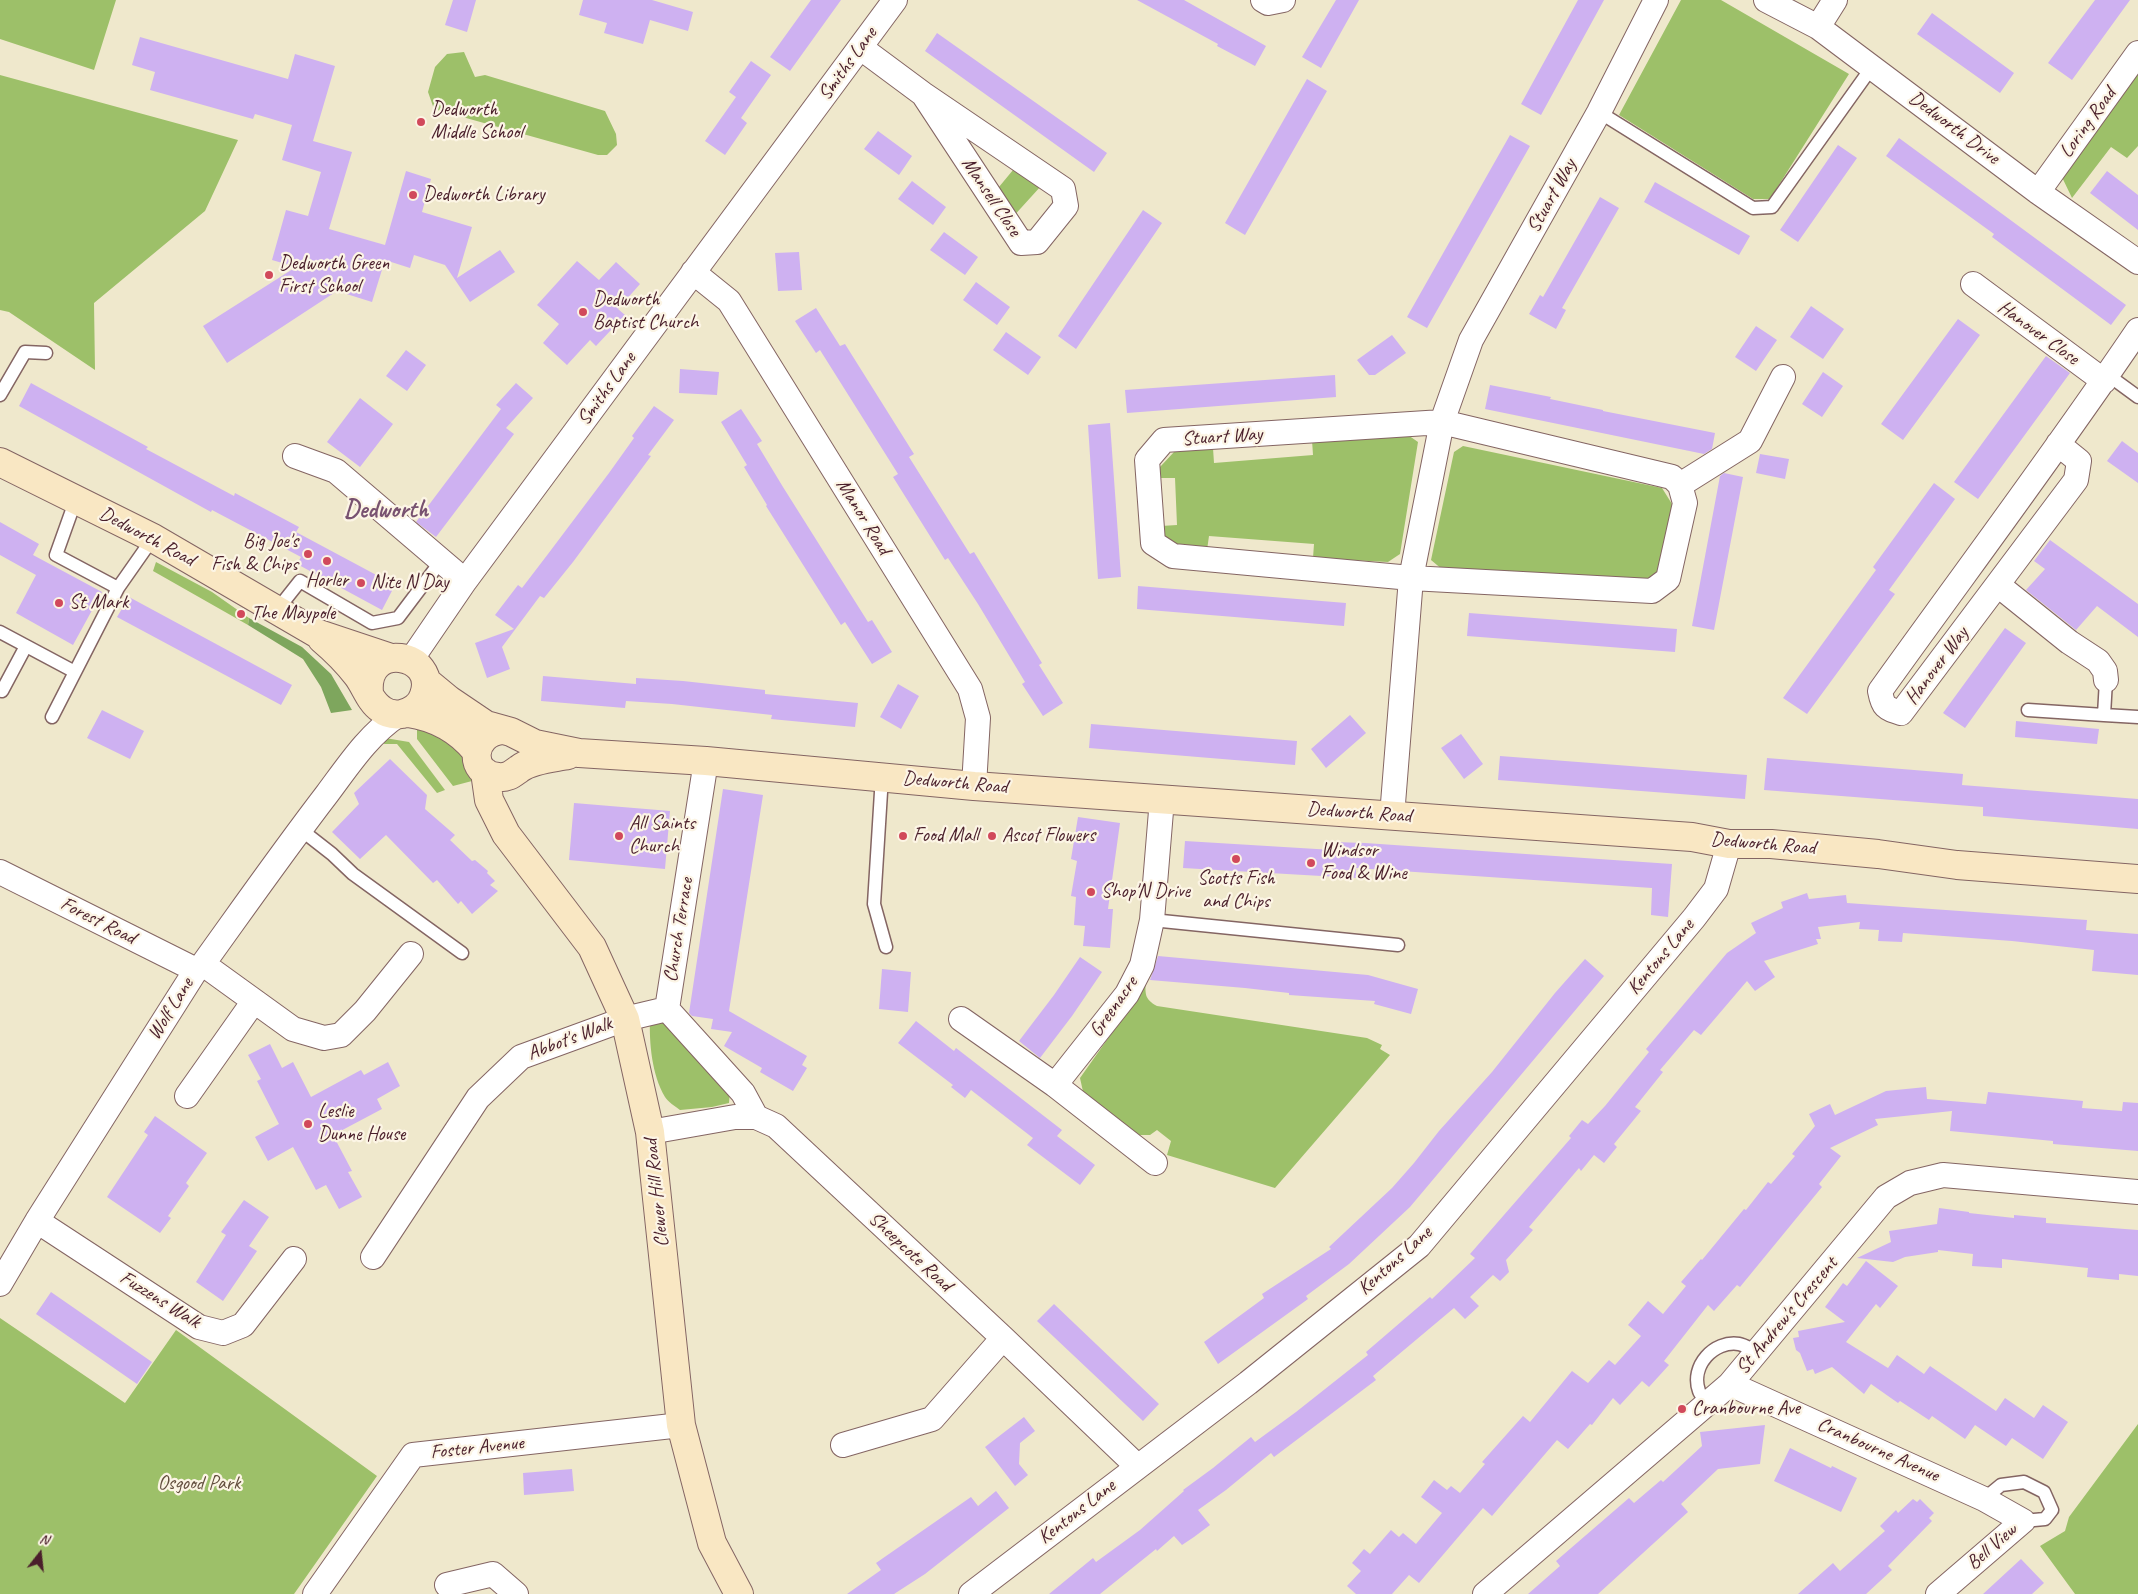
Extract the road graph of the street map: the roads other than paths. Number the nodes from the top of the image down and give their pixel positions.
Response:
1 (895, 0) edge
2 (1263, 0) edge
3 (1283, 0) edge
4 (1656, 0) edge
5 (1766, 0) edge
6 (1835, 0) edge
7 (1818, 27) junction
8 (861, 48) junction
9 (2138, 53) edge
10 (1872, 67) junction
11 (923, 94) junction
12 (1599, 112) junction
13 (2038, 192) junction
14 (2138, 262) edge
15 (693, 272) junction
16 (1973, 284) dead end
17 (2138, 330) edge
18 (46, 353) dead end
19 (1783, 377) dead end
20 (2106, 378) junction
21 (0, 395) edge
22 (2138, 397) edge
23 (1442, 422) junction
24 (2058, 444) junction
25 (295, 456) dead end
26 (0, 462) edge
27 (1680, 485) junction
28 (76, 499) junction
29 (153, 538) junction
30 (441, 561) junction
31 (1411, 578) junction
32 (465, 582) junction
33 (1998, 585) junction
34 (118, 588) junction
35 (277, 610) junction
36 (0, 632) edge
37 (316, 633) junction
38 (26, 646) junction
39 (409, 666) junction
40 (75, 672) junction
41 (2106, 680) joint
42 (2, 690) dead end
43 (371, 697) junction
44 (2028, 710) dead end
45 (403, 714) junction
46 (2104, 715) junction
47 (52, 717) dead end
48 (2138, 717) edge
49 (510, 733) junction
50 (362, 747) junction
51 (580, 752) junction
52 (481, 761) junction
53 (706, 761) junction
54 (517, 771) junction
55 (882, 776) junction
56 (974, 786) junction
57 (1162, 798) junction
58 (1392, 816) junction
59 (501, 821) junction
60 (300, 829) junction
61 (1729, 844) junction
62 (0, 872) edge
63 (2138, 878) edge
64 (1152, 920) junction
65 (1398, 945) dead end
66 (886, 947) dead end
67 (411, 954) dead end
68 (462, 954) dead end
69 (199, 967) junction
70 (254, 1001) junction
71 (666, 1009) junction
72 (625, 1018) junction
73 (961, 1020) dead end
74 (1055, 1085) junction
75 (187, 1096) dead end
76 (756, 1117) junction
77 (650, 1132) junction
78 (1155, 1163) dead end
79 (2138, 1192) edge
80 (37, 1221) junction
81 (373, 1257) dead end
82 (294, 1259) dead end
83 (0, 1284) edge
84 (1003, 1338) junction
85 (1757, 1352) junction
86 (1730, 1384) junction
87 (1708, 1403) junction
88 (681, 1425) junction
89 (843, 1445) dead end
90 (1137, 1466) junction
91 (1984, 1499) junction
92 (2023, 1520) junction
93 (447, 1585) dead end
94 (314, 1594) edge
95 (516, 1594) edge
96 (739, 1594) edge
97 (971, 1594) edge
98 (1485, 1594) edge
99 (1938, 1594) edge

1 - 8 street, Smiths Lane
2 - 3 street
4 - 12 street, Stuart Way
5 - 7 street, Dedworth Drive
6 - 7 street
7 - 10 street, Dedworth Drive
8 - 11 street, Mansell Close
8 - 15 street, Smiths Lane
9 - 13 street, Loring Road
10 - 12 lane
10 - 13 street, Dedworth Drive
11 - 11 street, Mansell Close
12 - 23 street, Stuart Way
13 - 14 street, Dedworth Drive
15 - 32 street, Smiths Lane
15 - 56 street, Manor Road
16 - 20 street, Hanover Close
17 - 20 street, Hanover Way
18 - 21 lane
19 - 27 street
20 - 22 lane
20 - 24 street, Hanover Way
23 - 27 street
23 - 31 street, Stuart Way
23 - 31 street, Stuart Way
24 - 33 street, Hanover Way
24 - 33 street, Hanover Way
25 - 30 street
26 - 28 main road, Dedworth Road
27 - 31 street
28 - 29 main road, Dedworth Road
28 - 34 lane
29 - 34 lane
29 - 35 main road, Dedworth Road
30 - 32 street
30 - 35 lane
31 - 58 street, Stuart Way
32 - 39 street, Smiths Lane
33 - 41 street
34 - 40 lane
35 - 37 main road, Dedworth Road
36 - 38 lane
37 - 39 main road, Dedworth Road
37 - 43 main road, Dedworth Road
38 - 40 lane
38 - 42 lane
39 - 43 main road
39 - 45 main road
39 - 49 main road, Dedworth Road
40 - 47 lane
41 - 46 lane
43 - 45 main road, Dedworth Road
43 - 50 street, Wolf Lane
44 - 46 lane
45 - 50 street, Wolf Lane
45 - 52 main road, Dedworth Road
46 - 48 lane
49 - 51 main road, Dedworth Road
49 - 52 main road
49 - 54 main road
50 - 60 street, Wolf Lane
51 - 53 main road, Dedworth Road
51 - 54 main road, Dedworth Road
52 - 54 main road, Dedworth Road
52 - 59 main road, Clewer Hill Road
53 - 55 main road, Dedworth Road
53 - 71 street, Church Terrace
54 - 59 main road
55 - 56 main road, Dedworth Road
55 - 66 lane
56 - 57 main road, Dedworth Road
57 - 58 main road, Dedworth Road
57 - 64 street, Greenacre
58 - 61 main road, Dedworth Road
59 - 72 main road, Clewer Hill Road
60 - 68 lane
60 - 69 street, Wolf Lane
61 - 63 main road, Dedworth Road
61 - 90 street, Kentons Lane
62 - 69 street, Forest Road
64 - 65 lane
64 - 74 street, Greenacre
67 - 70 street, Forest Road
69 - 70 street, Forest Road
69 - 80 street, Wolf Lane
70 - 75 street
71 - 72 street, Abbot's Walk
71 - 76 street
72 - 77 main road, Clewer Hill Road
72 - 81 street, Abbot's Walk
73 - 74 street
74 - 78 street
76 - 77 street, Sheepcote Road
76 - 84 street, Sheepcote Road
77 - 88 main road, Clewer Hill Road
79 - 85 street, St Andrew's Crescent
80 - 82 street, Fuzzens Walk
80 - 83 street, Wolf Lane
84 - 89 street
84 - 90 street, Sheepcote Road
85 - 86 street, St Andrew's Crescent
85 - 87 lane
86 - 87 street, St Andrew's Crescent
86 - 91 street, Cranbourne Avenue
87 - 98 street, St Andrew's Crescent
88 - 94 street, Foster Avenue
88 - 96 main road, Clewer Hill Road
90 - 97 street, Kentons Lane
91 - 92 street, Cranbourne Avenue
91 - 92 lane
92 - 99 street, Bell View
93 - 95 street

